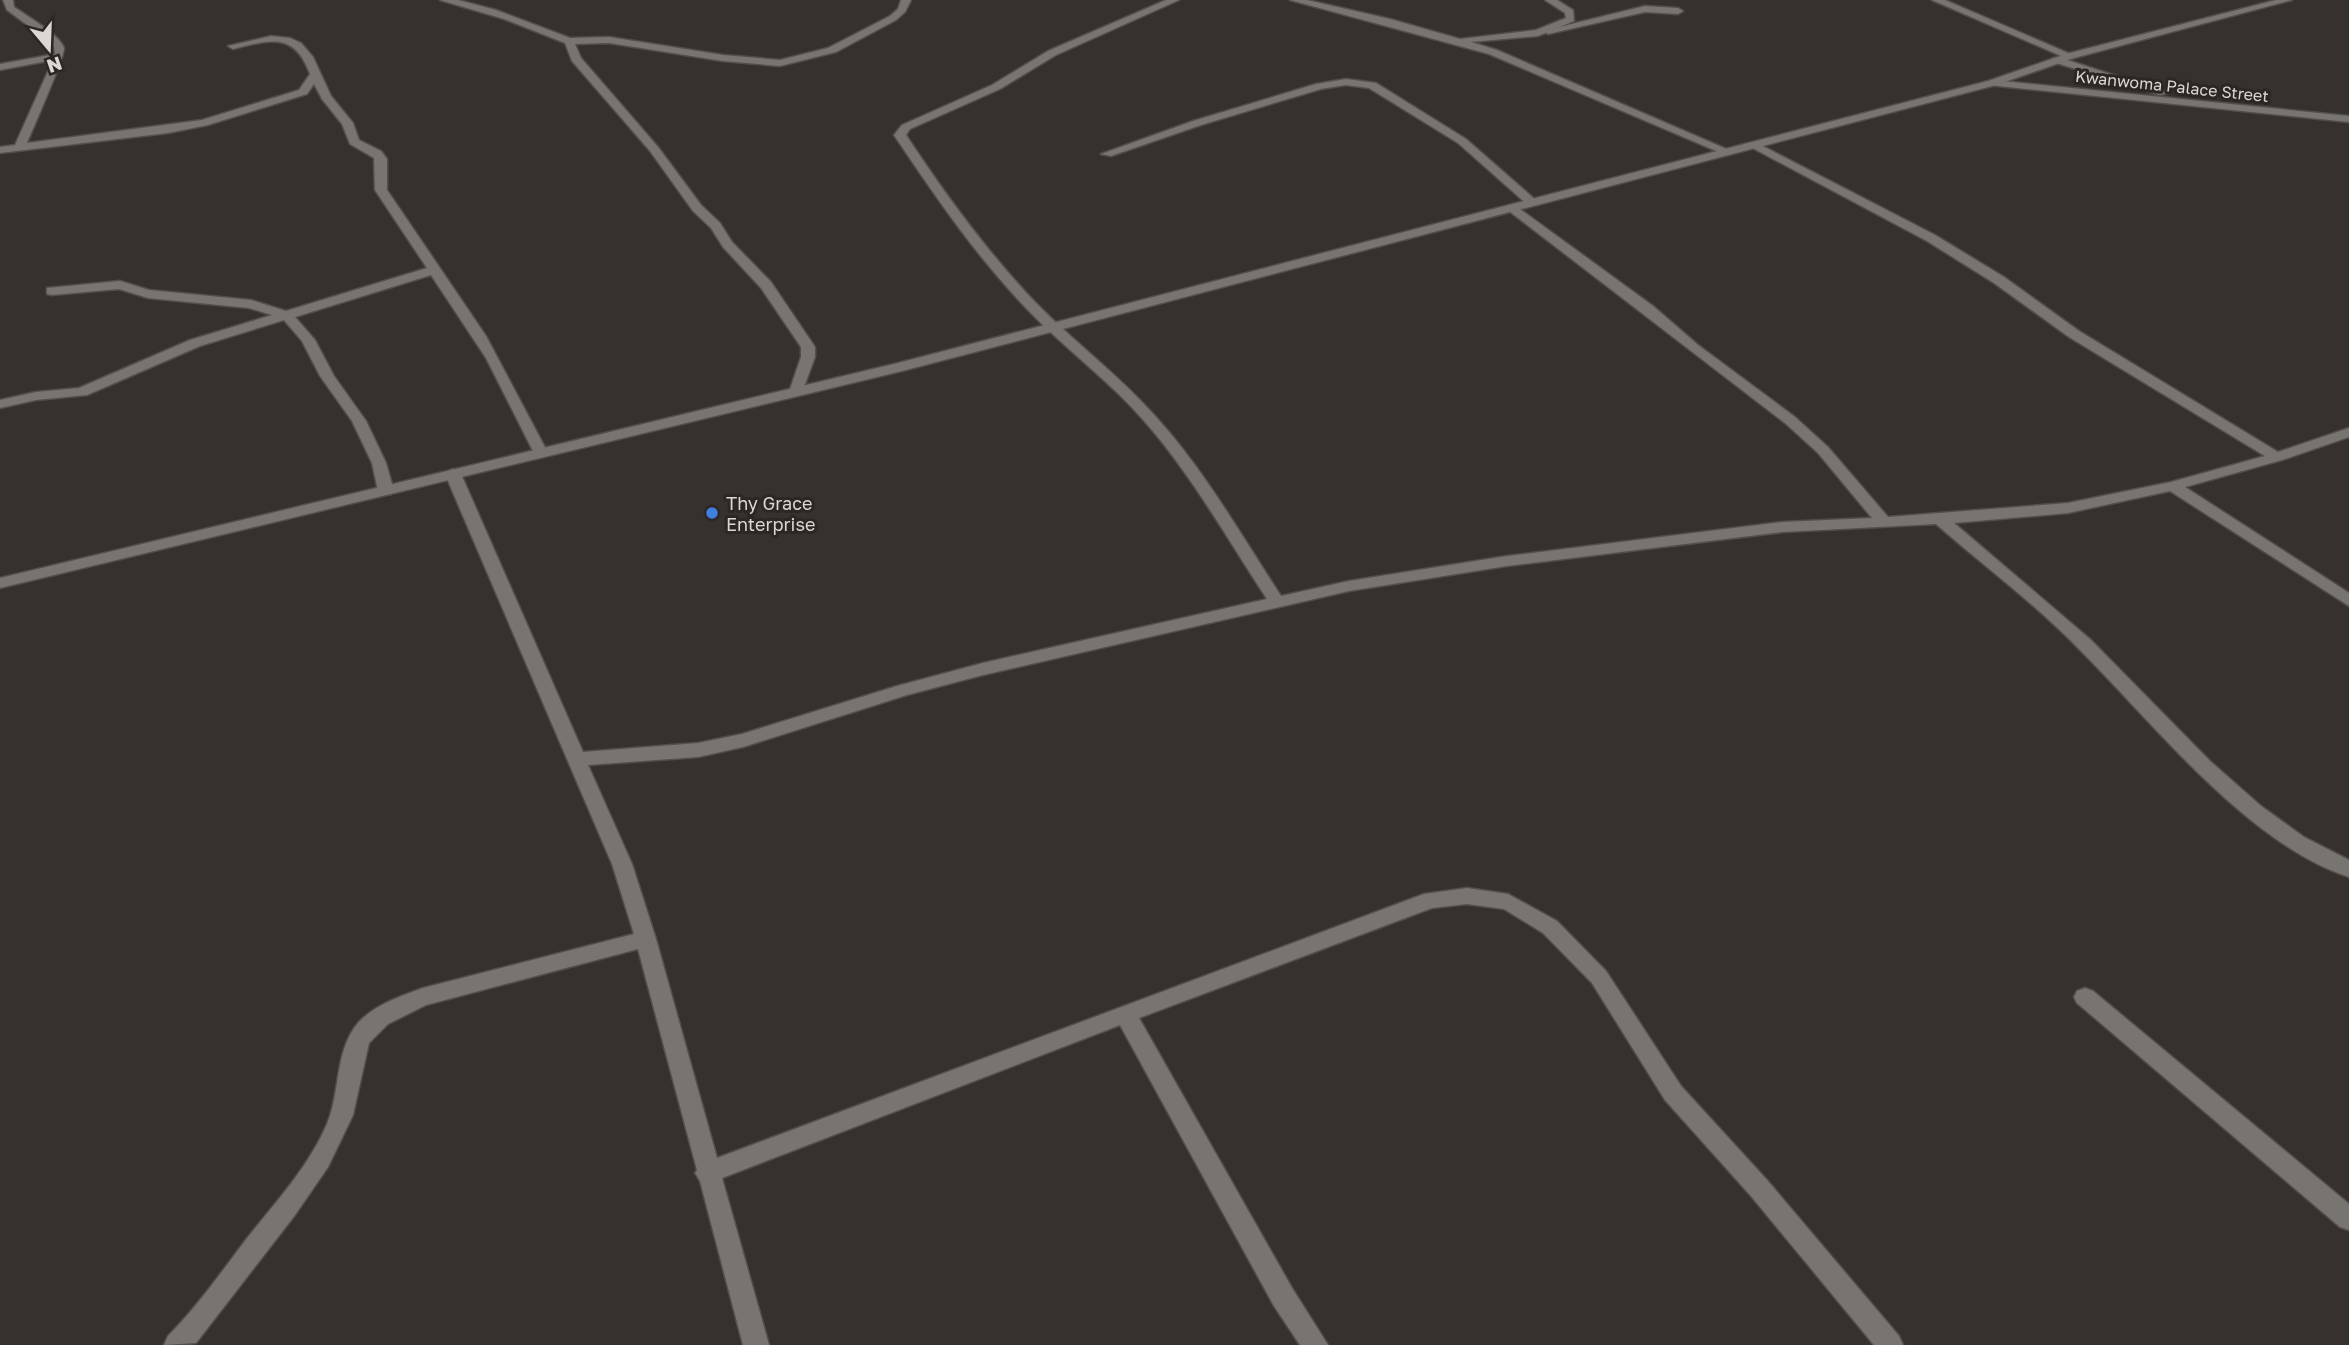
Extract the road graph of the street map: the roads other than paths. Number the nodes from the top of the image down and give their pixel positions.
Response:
1 (8, 0) edge
2 (445, 0) edge
3 (906, 0) edge
4 (1174, 0) edge
5 (1295, 0) edge
6 (1550, 0) edge
7 (1937, 0) edge
8 (2287, 0) edge
9 (1678, 11) dead end
10 (1548, 31) junction
11 (1457, 40) junction
12 (569, 41) junction
13 (233, 46) dead end
14 (60, 56) junction
15 (2064, 58) junction
16 (0, 67) edge
17 (315, 75) junction
18 (1992, 83) junction
19 (2205, 105) junction
20 (2349, 119) edge
21 (1751, 144) junction
22 (20, 147) junction
23 (0, 150) edge
24 (1725, 151) junction
25 (1107, 154) dead end
26 (1533, 203) junction
27 (1513, 208) junction
28 (434, 270) junction
29 (52, 291) dead end
30 (288, 316) junction
31 (1053, 328) junction
32 (796, 393) junction
33 (0, 404) edge
34 (2349, 432) edge
35 (541, 453) junction
36 (2277, 457) junction
37 (453, 474) junction
38 (2173, 486) junction
39 (386, 491) junction
40 (1940, 519) junction
41 (1884, 522) junction
42 (0, 583) edge
43 (1276, 601) junction
44 (2349, 601) edge
45 (578, 759) junction
46 (2349, 869) edge
47 (646, 939) junction
48 (2085, 997) dead end
49 (1126, 1015) junction
50 (707, 1173) junction
51 (2349, 1219) edge
52 (177, 1345) edge
53 (756, 1345) edge
54 (1315, 1345) edge
55 (1890, 1345) edge

1 - 14 street
2 - 12 street
3 - 12 street
4 - 31 street
5 - 11 street
6 - 10 street
7 - 15 street
8 - 15 street
9 - 10 street
10 - 11 street
11 - 24 street
12 - 32 street
13 - 17 street
14 - 16 street
14 - 22 street
15 - 18 street
15 - 19 street
17 - 22 street
17 - 28 street
18 - 19 street, Kwanwoma Palace Street
18 - 21 street
19 - 20 street, Kwanwoma Palace Street
21 - 24 street
21 - 36 street
22 - 23 street
24 - 26 street
25 - 26 street
26 - 27 street
27 - 31 street
27 - 41 street
28 - 30 street
28 - 35 street
29 - 30 street
30 - 33 street
30 - 39 street
31 - 32 street
31 - 43 street
32 - 35 street
34 - 36 street
35 - 37 street
36 - 38 street
37 - 39 street
37 - 45 street
38 - 40 street
38 - 44 street
39 - 42 street
40 - 41 street
40 - 46 street
41 - 43 street
43 - 45 street
45 - 47 street
47 - 50 street
47 - 52 street
48 - 51 street
49 - 50 street
49 - 54 street
49 - 55 street
50 - 53 street

